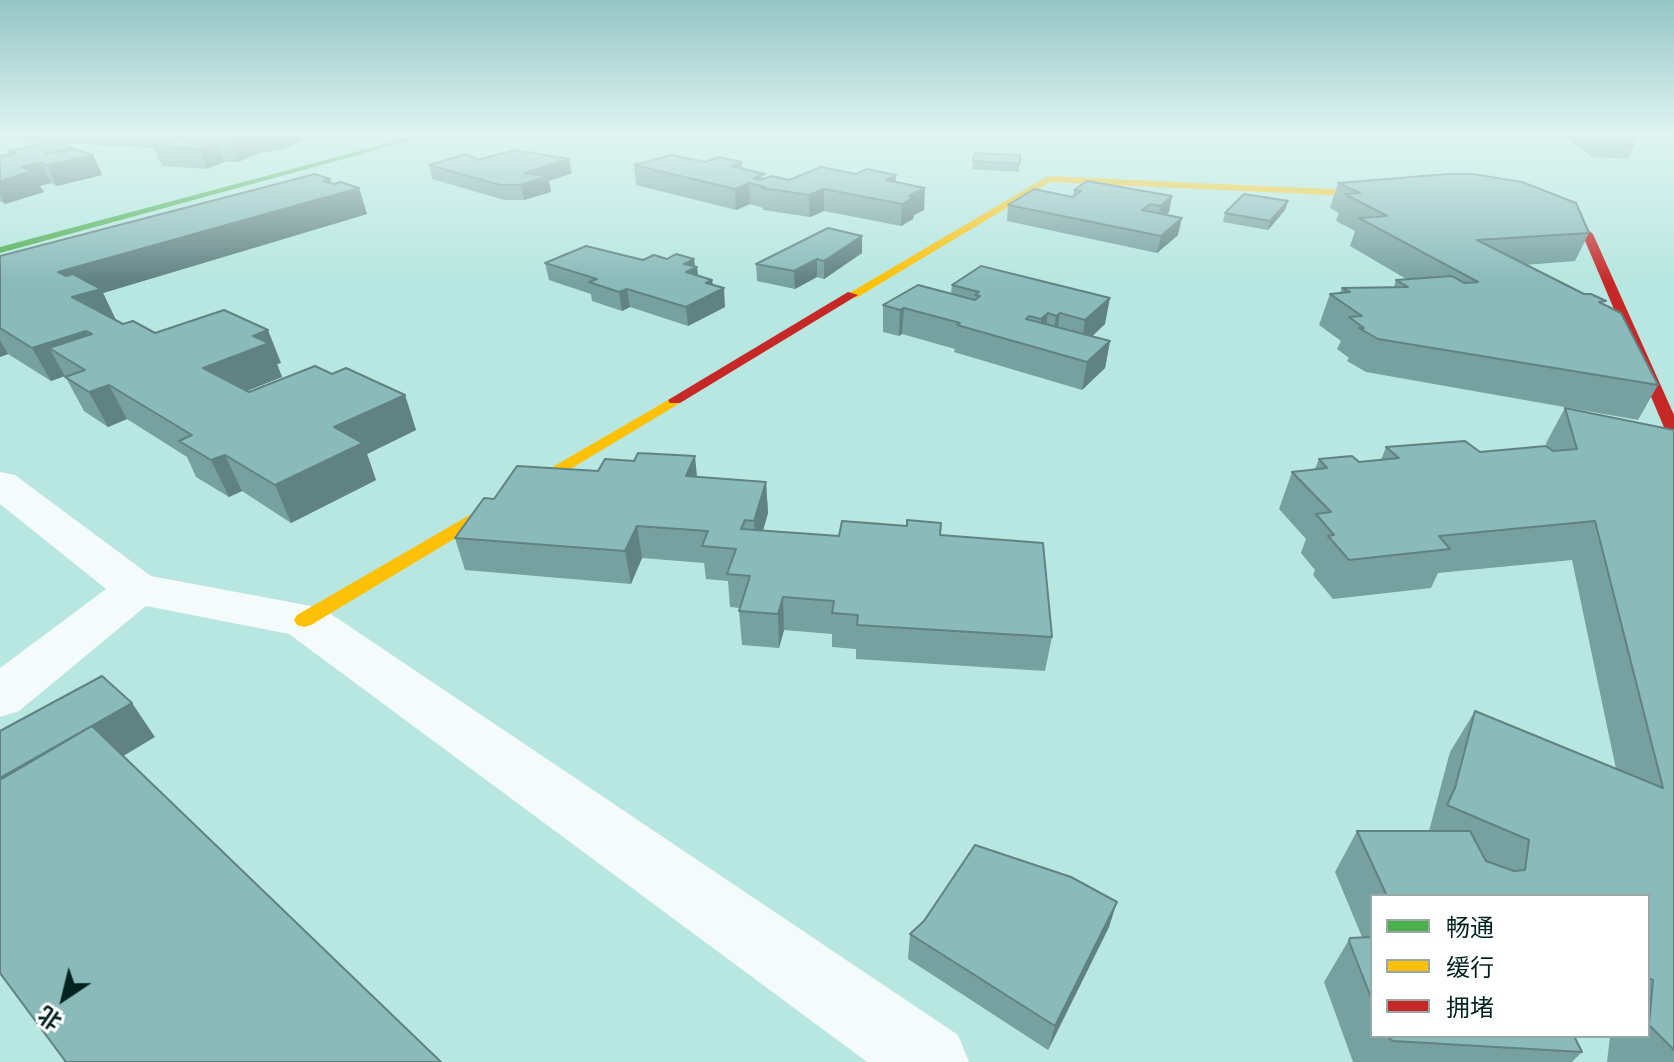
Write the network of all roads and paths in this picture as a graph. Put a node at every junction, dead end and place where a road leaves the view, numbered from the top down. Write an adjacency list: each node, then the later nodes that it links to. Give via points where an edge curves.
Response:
1 (198, 184): 7 (street)
2 (255, 184): 8 (street)
3 (1040, 184): 12 (street)
4 (1145, 184): 5 (street)
5 (1409, 196)
6 (1518, 206): 9 (street, via 1570,220 1588,234)
7 (0, 235)
8 (0, 250)
9 (1674, 432)
10 (0, 484): 11 (street)
11 (137, 589): 12 (street); 13 (street)
12 (304, 620): 14 (street)
13 (0, 697)
14 (931, 1062)

